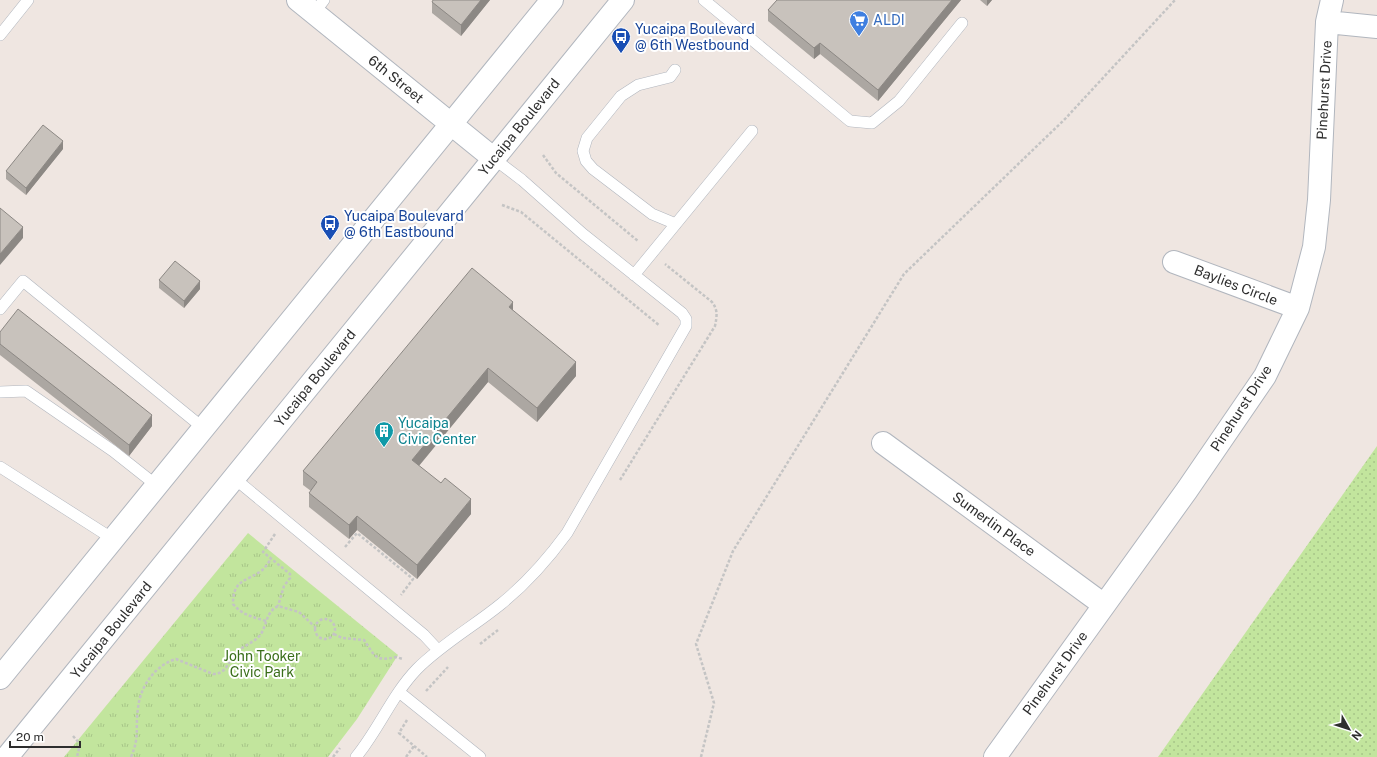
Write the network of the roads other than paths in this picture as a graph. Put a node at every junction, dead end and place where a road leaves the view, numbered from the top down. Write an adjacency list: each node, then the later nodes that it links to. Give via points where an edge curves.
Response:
1 (28, 0): 10 (lane)
2 (552, 0): 12 (main road)
3 (623, 0): 14 (main road, Yucaipa Boulevard)
4 (704, 0): 8 (lane, via 850,121 872,123 899,101)
5 (1332, 0): 7 (main road, Pinehurst Drive)
6 (312, 4): 12 (main road, 6th Street)
7 (1327, 22): 9 (main road); 18 (main road, Pinehurst Drive, via 1319,200 1314,247)
8 (962, 23)
9 (1377, 27)
10 (0, 35)
11 (675, 70): 15 (lane, via 670,78 638,85 621,96 587,138 583,151 586,162 593,169 652,214)
12 (451, 124): 14 (main road, 6th Street); 21 (main road)
13 (752, 131): 15 (lane)
14 (493, 158): 17 (lane); 24 (main road, Yucaipa Boulevard)
15 (676, 224): 17 (lane)
16 (1174, 262): 18 (main road, Baylies Circle)
17 (634, 275): 28 (lane, via 682,313 686,319 686,326 681,336 567,533 550,557 501,604)
18 (1298, 308): 27 (main road, Pinehurst Drive, via 1265,376)
19 (0, 309): 21 (lane, via 23,281)
20 (0, 392): 25 (lane, via 26,391 113,451)
21 (202, 427): 25 (main road)
22 (883, 443): 27 (main road, Sumerlin Place)
23 (0, 467): 26 (lane)
24 (234, 478): 28 (lane, via 424,635); 31 (main road, Yucaipa Boulevard)
25 (156, 485): 26 (main road)
26 (112, 539): 29 (main road)
27 (1104, 605): 34 (main road, Pinehurst Drive)
28 (438, 650): 30 (lane)
29 (0, 678)
30 (399, 692): 32 (lane); 33 (lane)
31 (7, 757)
32 (356, 757)
33 (480, 757)
34 (995, 757)

